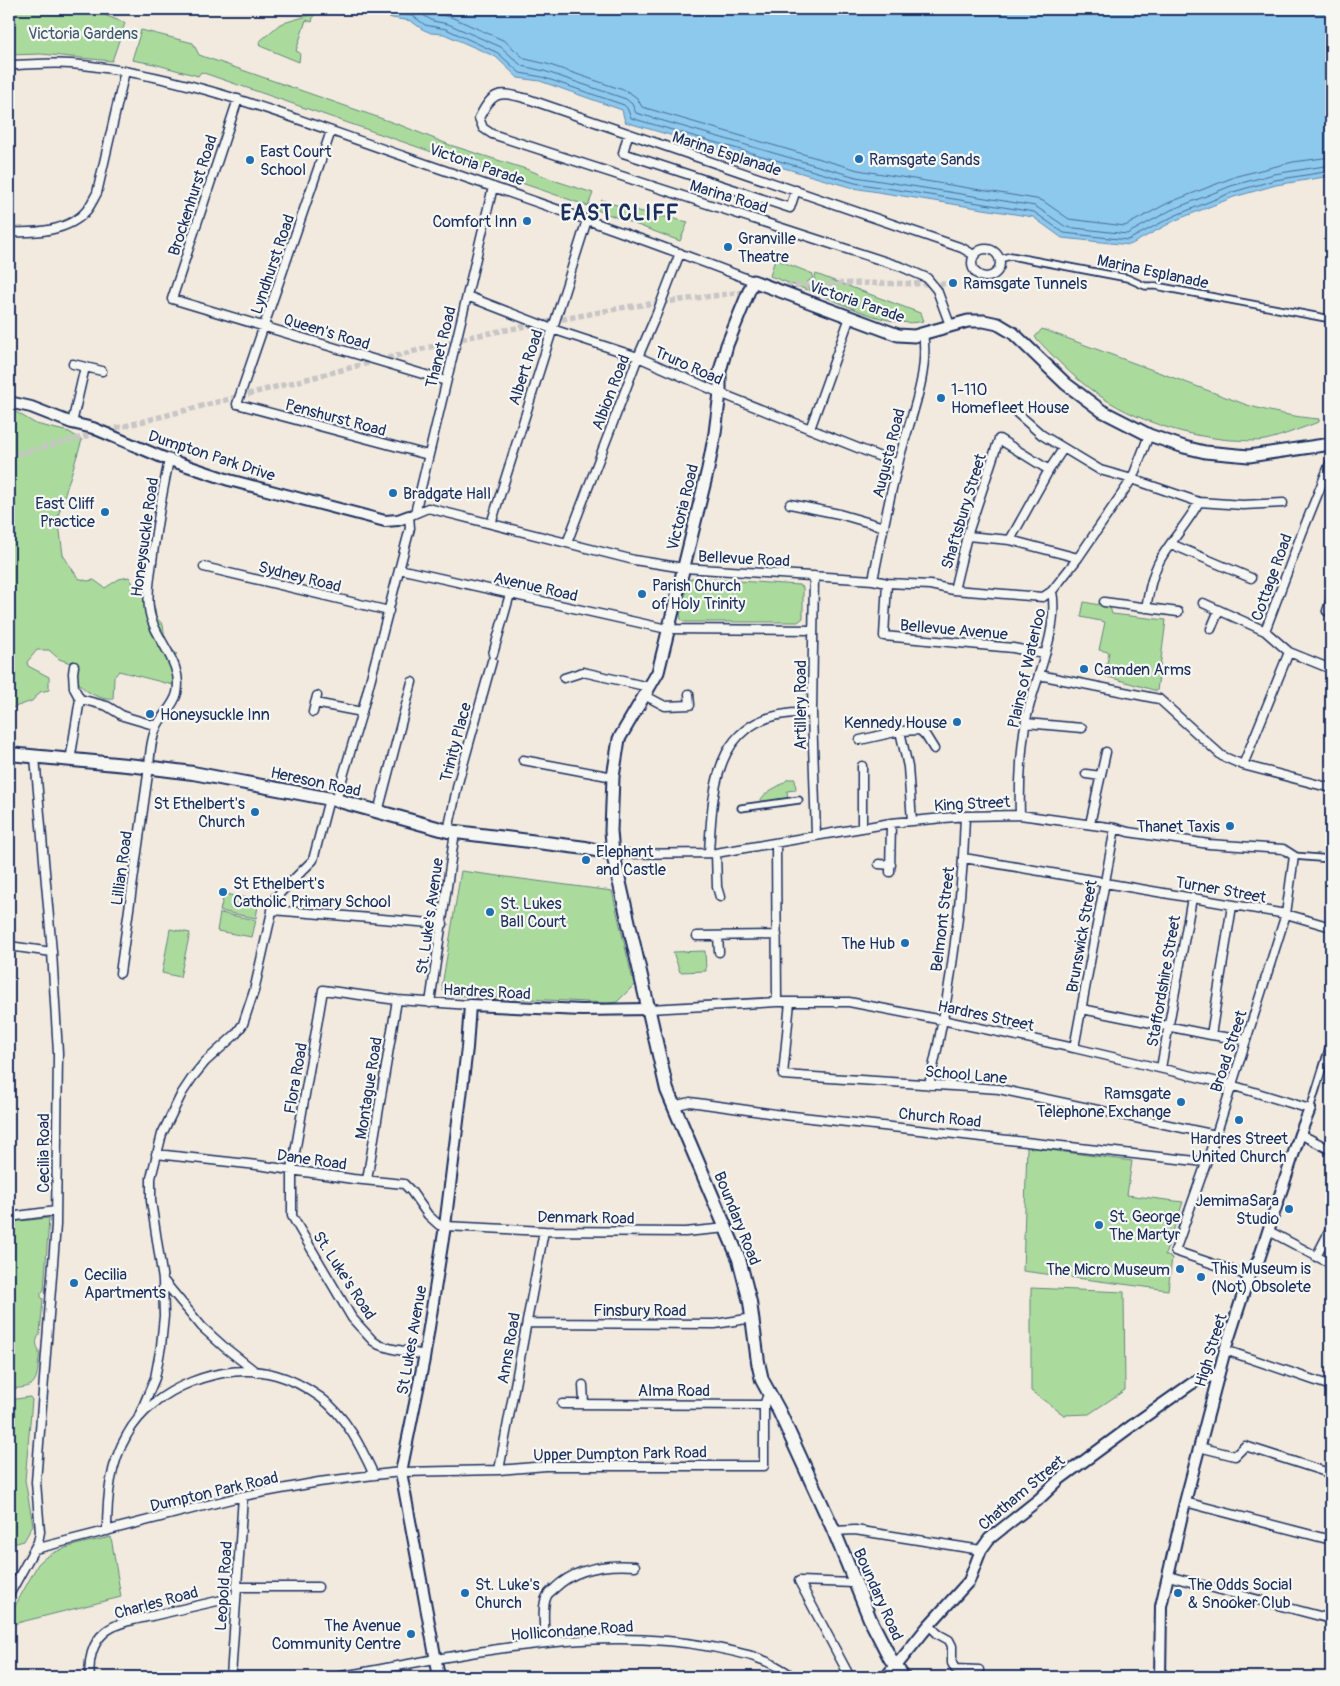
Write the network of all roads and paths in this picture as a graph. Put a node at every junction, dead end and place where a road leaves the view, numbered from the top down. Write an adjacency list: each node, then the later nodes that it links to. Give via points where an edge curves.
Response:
1 (9, 65): 2 (street, Victoria Parade, via 68,64)
2 (125, 71): 3 (street, Victoria Parade); 10 (street, via 97,193 87,210 69,223 55,228 28,233)
3 (238, 99): 5 (street, Victoria Parade); 16 (street, Brockenhurst Road)
4 (479, 118): 6 (street, Marina Esplanade, via 491,98 504,94 528,99); 19 (street, Marina Road, via 483,128 492,134 902,267 926,278 937,290)
5 (331, 131): 7 (street, Victoria Parade); 20 (street, Lyndhurst Road)
6 (628, 135): 8 (street, Marina Esplanade); 8 (street, via 623,153 698,178 790,208)
7 (492, 187): 9 (street, Victoria Parade); 15 (street, Thanet Road)
8 (796, 190): 12 (street, Marina Esplanade)
9 (588, 220): 11 (street, Victoria Parade); 21 (street, Albert Road)
10 (9, 232)
11 (680, 253): 14 (street, Victoria Parade); 23 (street, Albion Road)
12 (974, 255): 13 (street, Marina Esplanade, via 986,249); 13 (street, via 973,268 984,277 996,272)
13 (999, 259): 18 (street, Marina Esplanade, via 1011,256 1127,278 1145,286)
14 (753, 281): 17 (main road, Victoria Parade); 28 (main road, Victoria Road, via 727,345 720,370)
15 (467, 296): 21 (street, Truro Road); 27 (street, Thanet Road)
16 (172, 299): 20 (street, Queen's Road)
17 (850, 317): 22 (main road, Victoria Parade, via 898,335); 33 (street)
18 (1331, 319)
19 (950, 325): 22 (main road, Victoria Parade); 34 (main road, Victoria Parade, via 968,321 998,324 1018,338 1081,397)
20 (265, 327): 27 (street, Queen's Road); 30 (street, Lyndhurst Road)
21 (552, 330): 23 (street, Truro Road); 47 (street, Albert Road)
22 (923, 333): 40 (street, Augusta Road, via 921,379)
23 (638, 357): 28 (street, Truro Road); 51 (street, Albion Road)
24 (73, 364): 25 (street)
25 (85, 367): 26 (street); 32 (street)
26 (102, 371)
27 (446, 381): 37 (street, Thanet Road)
28 (720, 393): 33 (street, Truro Road); 55 (main road, Victoria Road, via 708,469)
29 (9, 402): 32 (street, Dumpton Park Drive)
30 (237, 404): 37 (street, Penshurst Road)
31 (1017, 412): 36 (street)
32 (72, 423): 38 (street, Dumpton Park Drive, via 93,428)
33 (810, 428): 40 (street, Truro Road)
34 (1149, 435): 35 (main road, Victoria Parade, via 1191,449 1228,455 1249,456); 42 (street, Plains of Waterloo)
35 (1331, 444)
36 (1063, 449): 41 (street); 42 (street, via 1100,470)
37 (428, 455): 46 (street, Thanet Road)
38 (169, 460): 46 (street, Dumpton Park Drive, via 229,480 384,521); 90 (street, Honeysuckle Road, via 156,524 148,592 154,628 176,671 176,694)
39 (1331, 460): 75 (street, Cottage Road)
40 (898, 464): 48 (street, Augusta Road)
41 (1049, 470): 49 (street, Shaftsbury Street, via 999,439); 50 (street)
42 (1132, 480): 43 (street); 53 (street, Plains of Waterloo)
43 (1199, 502): 44 (street, via 1235,505); 52 (street)
44 (1283, 503)
45 (790, 504): 48 (street)
46 (412, 515): 47 (street, Bellevue Road, via 428,508); 56 (street, Thanet Road)
47 (491, 524): 51 (street, Bellevue Road)
48 (884, 527): 59 (street, Augusta Road)
49 (967, 536): 50 (street); 61 (street, Shaftsbury Street)
50 (1010, 540): 53 (street)
51 (567, 542): 55 (street, Bellevue Road, via 634,560)
52 (1170, 544): 58 (street); 67 (street, via 1154,573)
53 (1078, 558): 62 (street, Plains of Waterloo)
54 (204, 566): 69 (street, Sydney Road)
55 (684, 568): 57 (street, Bellevue Road); 72 (main road, Victoria Road)
56 (399, 569): 63 (street, Avenue Road); 69 (street, Thanet Road)
57 (814, 576): 59 (street, Bellevue Road); 73 (street, Artillery Road)
58 (1251, 578)
59 (873, 580): 60 (street, Bellevue Road)
60 (886, 583): 61 (street, Bellevue Road, via 930,585); 77 (street, Bellevue Avenue, via 884,636)
61 (954, 590): 62 (street, Bellevue Road, via 1043,597)
62 (1052, 591): 77 (street, Plains of Waterloo, via 1055,604)
63 (510, 594): 72 (street, Avenue Road); 118 (street, Trinity Place, via 458,783)
64 (1331, 599): 71 (street, via 1327,611)
65 (1104, 602): 67 (street)
66 (1202, 603): 68 (street)
67 (1146, 608): 70 (street)
68 (1219, 610): 74 (street); 75 (street)
69 (389, 612): 87 (street, Thanet Road)
70 (1178, 612)
71 (1331, 613)
72 (667, 629): 73 (street, Avenue Road); 83 (main road, Victoria Road, via 658,672)
73 (813, 630): 88 (street, Artillery Road)
74 (1211, 630)
75 (1265, 631): 76 (street, Cottage Road)
76 (1289, 652): 79 (street, Cottage Road); 100 (street)
77 (1044, 654): 80 (street, Plains of Waterloo)
78 (74, 666): 85 (street, via 74,688)
79 (1331, 669)
80 (1040, 675): 89 (street, Plains of Waterloo); 100 (street, via 1159,699 1222,756)
81 (564, 678): 83 (street, via 583,672)
82 (412, 682): 110 (street)
83 (647, 691): 84 (street, via 665,706 690,705); 105 (main road, Victoria Road, via 619,738)
84 (689, 694)
85 (80, 698): 90 (street); 99 (street)
86 (312, 712): 87 (street, via 316,699)
87 (362, 712): 107 (street, Thanet Road)
88 (812, 713): 119 (street, Artillery Road); 121 (street, via 765,718 750,725 727,750 714,791)
89 (1026, 723): 91 (street); 111 (street, Plains of Waterloo)
90 (157, 726): 102 (street, Honeysuckle Road)
91 (1082, 728)
92 (900, 731): 93 (street); 94 (street, via 920,730); 113 (street, via 908,767)
93 (860, 740)
94 (934, 749)
95 (1106, 752): 104 (street)
96 (9, 754): 97 (main road, Hereson Road)
97 (35, 756): 99 (main road, Hereson Road); 139 (street, Cecilia Road)
98 (523, 760): 105 (street)
99 (70, 761): 102 (main road, Hereson Road)
100 (1243, 765): 106 (street)
101 (862, 766): 116 (street)
102 (149, 767): 107 (main road, Hereson Road); 141 (street, Lillian Road)
103 (1086, 774): 104 (street)
104 (1101, 776): 115 (street)
105 (613, 777): 122 (main road, Victoria Road)
106 (1331, 788)
107 (332, 799): 110 (main road, Hereson Road); 131 (street, Thanet Road, via 313,860 280,891)
108 (800, 800): 109 (street)
109 (741, 808)
110 (378, 812): 118 (main road, Hereson Road)
111 (1020, 815): 112 (street, King Street); 115 (street, King Street)
112 (965, 816): 113 (street, King Street); 124 (street, Belmont Street)
113 (912, 821): 114 (street, King Street)
114 (891, 823): 116 (street, King Street); 126 (street, via 890,868)
115 (1090, 824): 117 (street, King Street)
116 (862, 828): 119 (street, King Street)
117 (1115, 828): 123 (street, King Street, via 1209,844 1283,849); 127 (street, Brunswick Street)
118 (452, 831): 122 (main road, Hereson Road); 133 (street, St. Luke's Avenue)
119 (816, 835): 120 (street, King Street)
120 (776, 844): 121 (street, King Street); 135 (street)
121 (712, 853): 122 (street, King Street); 128 (street)
122 (613, 854): 148 (main road, Boundary Road)
123 (1294, 856): 125 (street, King Street); 132 (street, Broad Street)
124 (964, 858): 127 (street, Turner Street); 150 (street, Belmont Street)
125 (1331, 859)
126 (879, 864)
127 (1101, 882): 129 (street, Turner Street); 149 (street, Brunswick Street)
128 (720, 897)
129 (1192, 898): 130 (street, Turner Street); 151 (street, Staffordshire Street)
130 (1232, 906): 132 (street, Turner Street); 152 (street)
131 (272, 910): 133 (street); 164 (street, Thanet Road, via 254,991 243,1024 205,1062 182,1093)
132 (1286, 914): 134 (street, Turner Street); 153 (street, Broad Street)
133 (443, 924): 146 (street, St. Luke's Avenue)
134 (1331, 926)
135 (777, 935): 137 (street); 144 (street)
136 (697, 936): 137 (street)
137 (718, 936): 140 (street)
138 (9, 946): 139 (street)
139 (52, 952): 168 (street, Cecilia Road, via 58,1053)
140 (719, 952)
141 (120, 973)
142 (323, 990): 143 (street, Hardres Road); 166 (street, Flora Road)
143 (396, 1000): 146 (street, Hardres Road); 167 (street, Montague Road)
144 (777, 1002): 145 (street, Hardres Street); 148 (street, Hardres Street)
145 (790, 1002): 150 (street, Hardres Street, via 849,1002); 157 (street, School Lane, via 782,1075)
146 (430, 1003): 147 (street, Hardres Road)
147 (470, 1005): 148 (street, Hardres Road); 170 (street, St Lukes Avenue)
148 (649, 1009): 159 (main road, Boundary Road)
149 (1082, 1009): 151 (street); 155 (street, Brunswick Street)
150 (942, 1020): 155 (street, Hardres Street); 157 (street, Belmont Street)
151 (1168, 1027): 152 (street); 156 (street, Staffordshire Street)
152 (1212, 1035): 153 (street)
153 (1245, 1040): 158 (street, Broad Street)
154 (1331, 1042): 160 (street, High Street)
155 (1074, 1048): 156 (street, Hardres Street)
156 (1160, 1068): 158 (street, Hardres Street)
157 (929, 1085): 162 (street, School Lane, via 999,1089)
158 (1231, 1085): 160 (street, Hardres Street); 162 (street, Broad Street)
159 (672, 1106): 165 (street, Church Road, via 690,1102); 171 (main road, Boundary Road)
160 (1310, 1108): 161 (street, High Street)
161 (1300, 1134): 163 (street); 174 (street, High Street)
162 (1216, 1135): 165 (street, Broad Street)
163 (1331, 1150)
164 (156, 1154): 166 (street, Dane Road); 178 (street, Thanet Road, via 151,1201)
165 (1205, 1162): 177 (street, Broad Street, via 1175,1251)
166 (292, 1170): 167 (street, Dane Road); 182 (street, St. Luke's Road, via 292,1216 352,1318 379,1345)
167 (367, 1180): 170 (street, Dane Road, via 404,1184 428,1215)
168 (56, 1211): 169 (street); 202 (street, Cecilia Road, via 36,1482 40,1532)
169 (9, 1217)
170 (445, 1226): 173 (street, Denmark Road); 182 (street, St Lukes Avenue)
171 (727, 1228): 173 (street, Denmark Road, via 689,1232); 179 (main road, Boundary Road, via 739,1259)
172 (1331, 1228): 175 (street)
173 (544, 1231): 180 (street, Anns Road)
174 (1269, 1231): 175 (street); 177 (street, High Street)
175 (1316, 1257): 176 (street)
176 (1331, 1264)
177 (1249, 1276): 181 (street, High Street)
178 (163, 1280): 183 (street, via 202,1327); 191 (street, Thanet Road, via 161,1346 155,1378)
179 (753, 1318): 180 (street, Finsbury Road, via 715,1324); 187 (main road, Boundary Road, via 760,1373)
180 (526, 1324): 193 (street, Anns Road)
181 (1225, 1350): 184 (street, High Street); 186 (street)
182 (425, 1355): 194 (street, St Lukes Avenue)
183 (256, 1372): 191 (street, via 206,1376 158,1399); 196 (street, via 276,1374 320,1398 347,1424)
184 (1217, 1376): 192 (street, High Street); 203 (street, Chatham Street, via 1205,1377 1191,1384 1068,1472 996,1532)
185 (583, 1385): 189 (street)
186 (1331, 1386)
187 (768, 1392): 190 (street, Upper Dumpton Park Road); 200 (main road, Boundary Road)
188 (562, 1404): 189 (street, Alma Road)
189 (584, 1404): 190 (street, Alma Road)
190 (764, 1405): 193 (street, Upper Dumpton Park Road, via 764,1466 546,1466)
191 (139, 1416): 199 (street, via 127,1433 112,1472)
192 (1199, 1447): 195 (street, via 1235,1456 1245,1446); 198 (street, High Street)
193 (499, 1470): 194 (street, Upper Dumpton Park Road)
194 (402, 1472): 196 (street, Dumpton Park Road); 214 (street, St Lukes Avenue)
195 (1326, 1472)
196 (374, 1475): 197 (street, Dumpton Park Road)
197 (243, 1496): 199 (street, Dumpton Park Road); 207 (street, Leopold Road)
198 (1185, 1502): 201 (street); 205 (street, High Street)
199 (107, 1531): 202 (street, Dumpton Park Road)
200 (834, 1531): 203 (street, via 855,1530); 206 (main road, Boundary Road)
201 (1331, 1540)
202 (35, 1549): 209 (street, Cecilia Road)
203 (981, 1550): 212 (street, Chatham Street, via 969,1581)
204 (635, 1566): 213 (street, via 590,1569 560,1584 546,1596)
205 (1168, 1576): 211 (street); 224 (street, High Street, via 1161,1606)
206 (854, 1583): 215 (main road, Boundary Road); 221 (street, via 799,1581)
207 (236, 1587): 208 (street); 210 (street, Leopold Road)
208 (318, 1587)
209 (9, 1595)
210 (235, 1597): 216 (street, Charles Road, via 113,1627 105,1632 92,1652 88,1664); 217 (street, Leopold Road)
211 (1331, 1619)
212 (929, 1625): 215 (street, Chatham Street); 223 (street, via 949,1640 955,1668 979,1670)
213 (545, 1642): 214 (street, Hollicondane Road); 220 (street, Hollicondane Road, via 616,1638 683,1642 760,1658)
214 (437, 1660): 218 (street, Hollicondane Road); 219 (street, St Lukes Avenue)
215 (899, 1672): 222 (main road, Chatham Street)
216 (90, 1677)
217 (231, 1677)
218 (336, 1677)
219 (439, 1677)
220 (793, 1677)
221 (850, 1677)
222 (887, 1677)
223 (979, 1677)
224 (1160, 1677)

